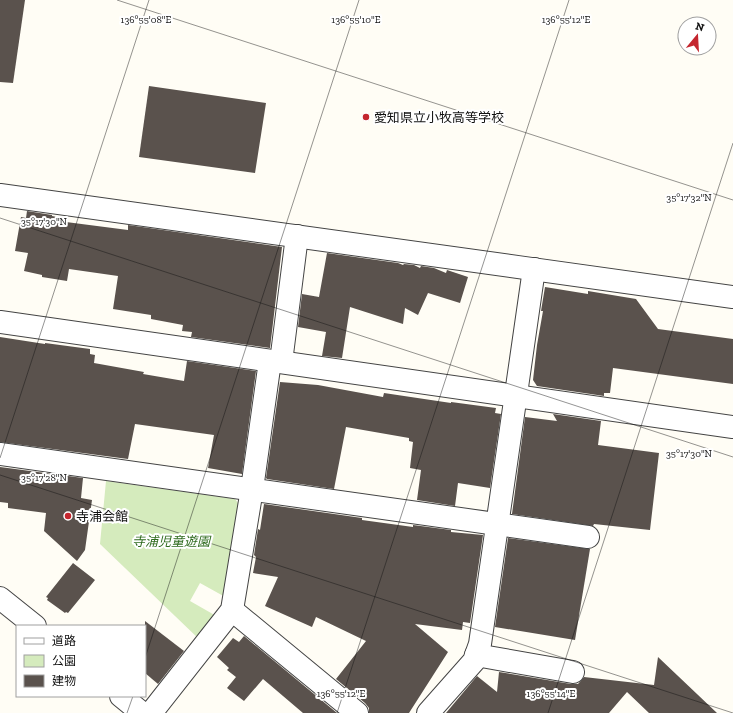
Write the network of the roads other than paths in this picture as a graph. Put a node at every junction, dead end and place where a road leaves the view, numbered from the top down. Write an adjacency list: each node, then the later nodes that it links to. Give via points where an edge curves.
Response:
1 (0, 195): 2 (street)
2 (296, 236): 3 (street); 6 (street)
3 (534, 269): 4 (street); 7 (street)
4 (733, 297)
5 (0, 322): 6 (street)
6 (276, 361): 7 (street); 10 (street)
7 (516, 395): 8 (street); 11 (street)
8 (733, 427)
9 (0, 454): 10 (street)
10 (252, 489): 11 (street); 14 (street)
11 (498, 525): 12 (street); 16 (street, via 480,644)
12 (588, 537)
13 (0, 598): 15 (street)
14 (232, 610): 20 (street); 21 (street)
15 (34, 625)
16 (476, 655): 17 (street); 22 (street, via 474,661)
17 (573, 672)
18 (122, 697): 19 (street)
19 (142, 713)
20 (151, 713)
21 (356, 713)
22 (428, 713)

